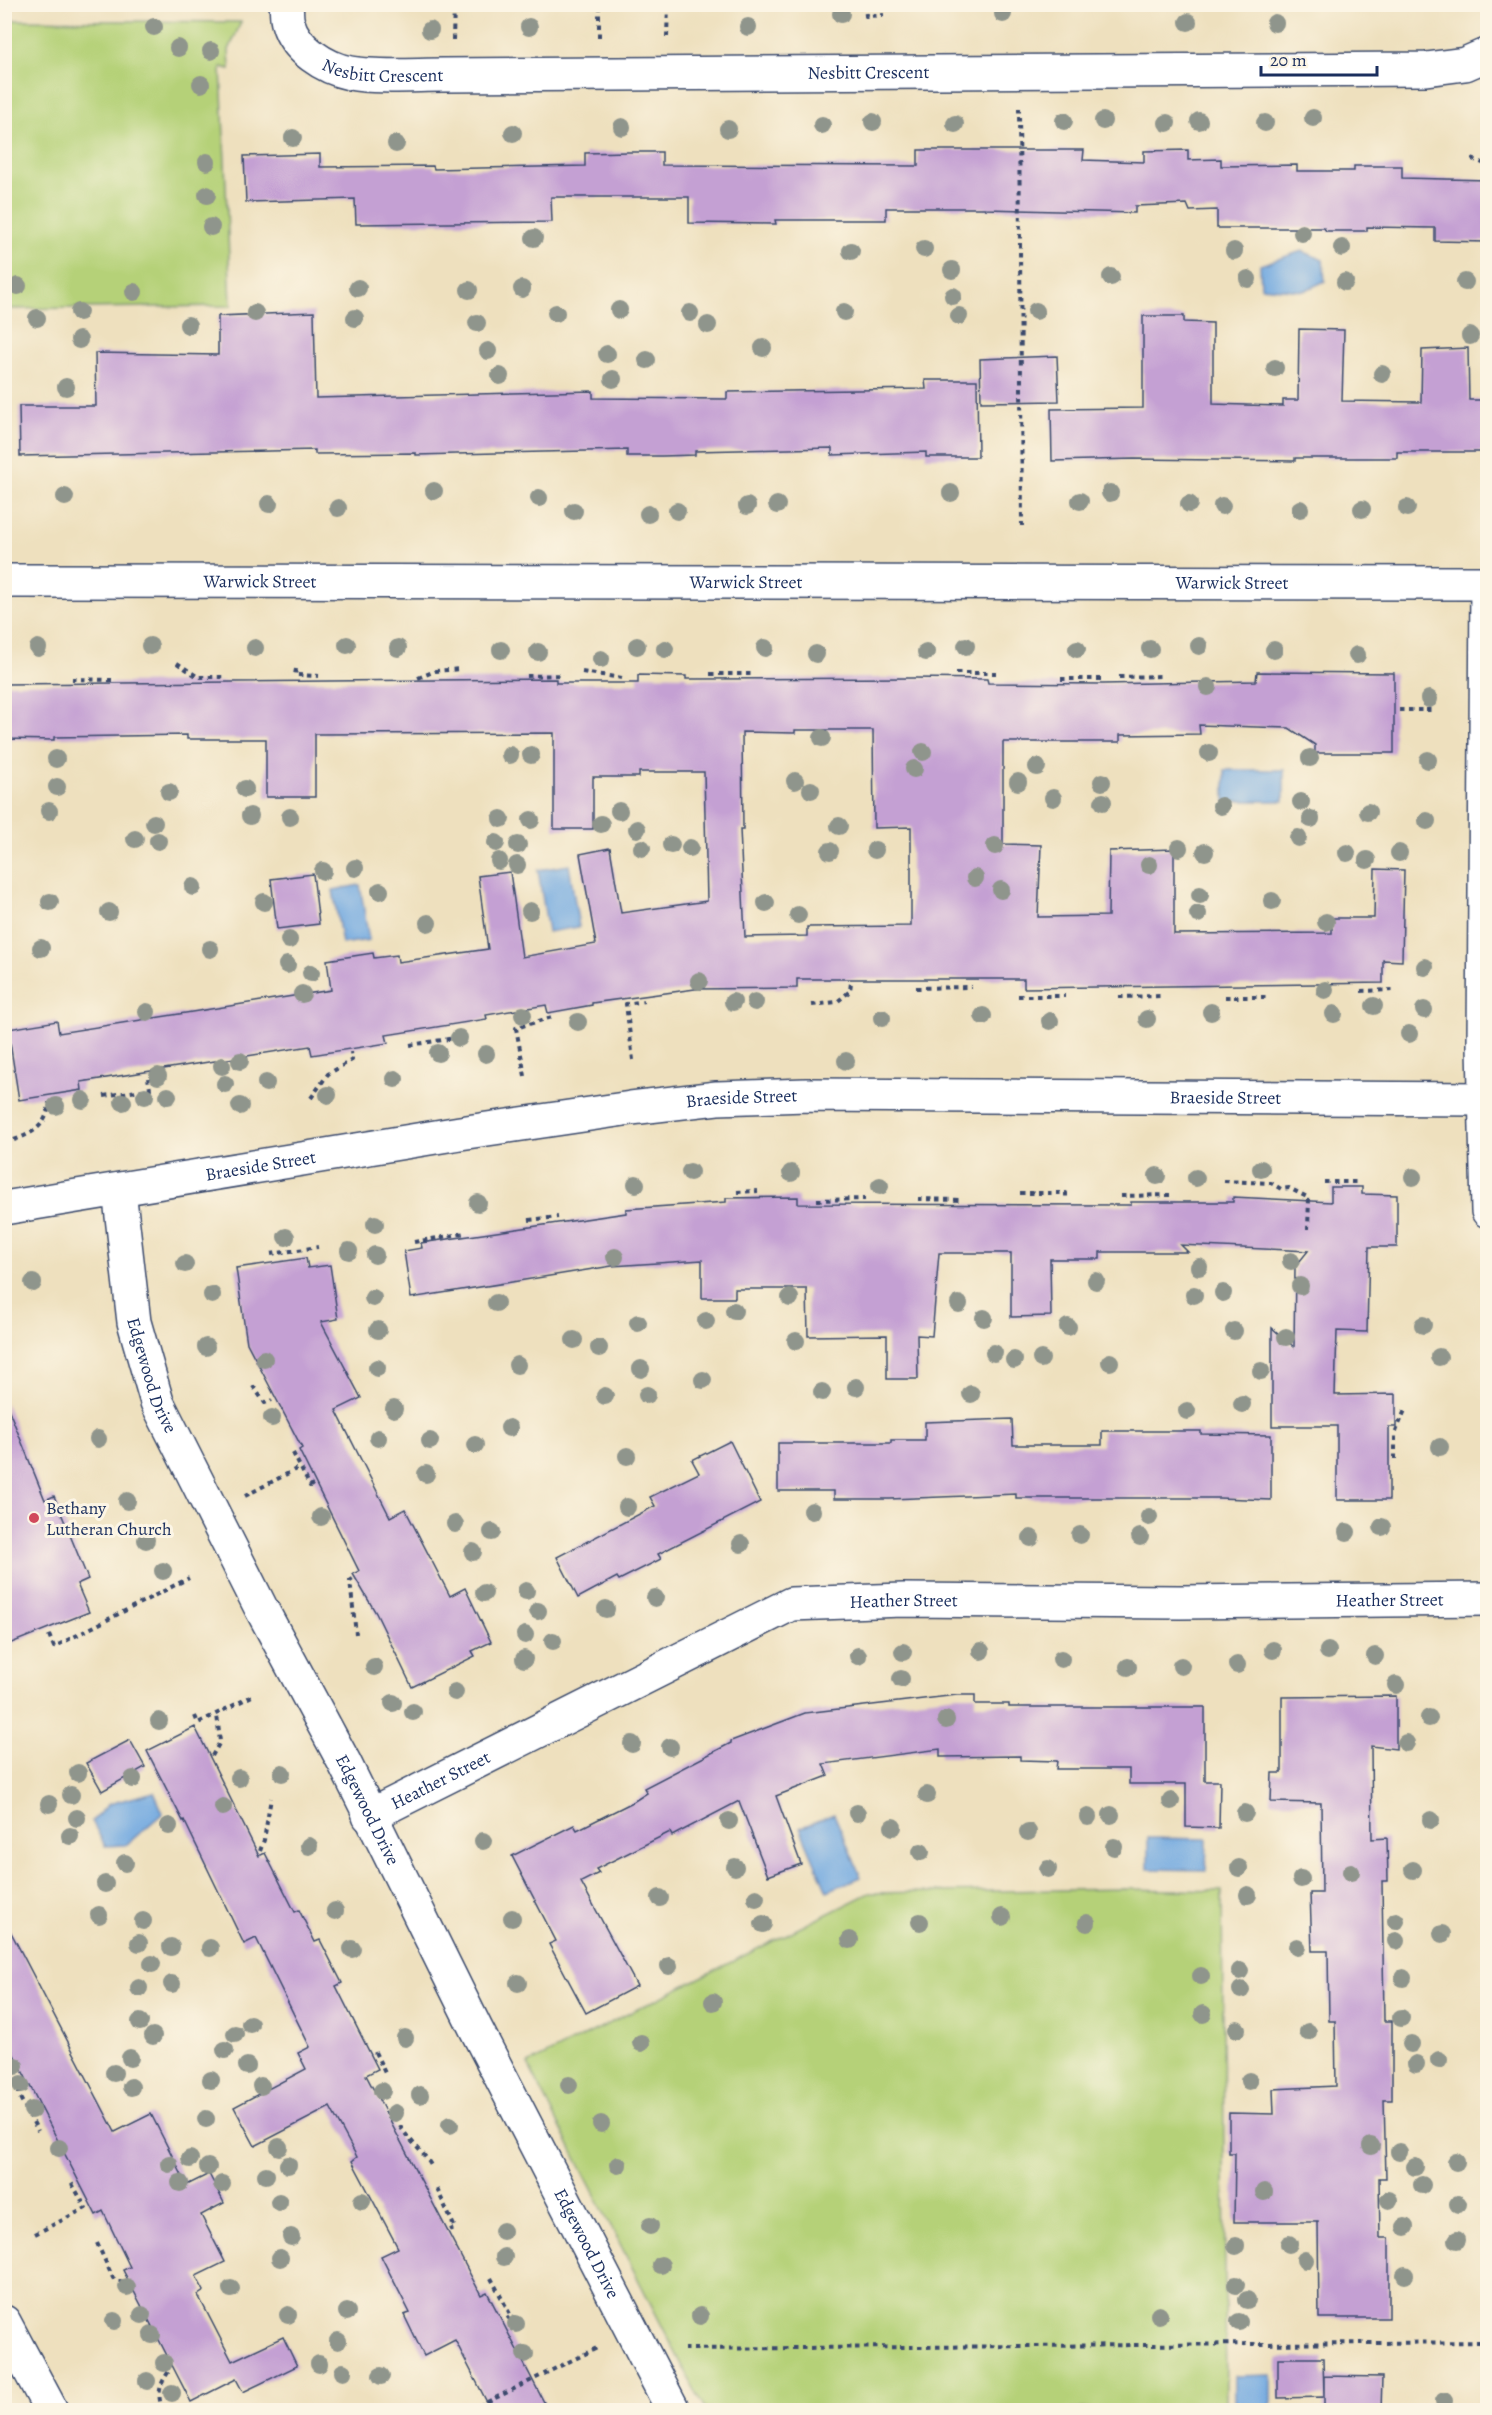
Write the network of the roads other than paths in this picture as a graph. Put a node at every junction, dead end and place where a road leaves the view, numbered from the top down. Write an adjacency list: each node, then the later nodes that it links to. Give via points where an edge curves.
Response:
1 (286, 4): 2 (street, Nesbitt Crescent, via 295,39 311,55 352,74 1425,69 1466,64)
2 (1488, 54)
3 (4, 581): 4 (street, Warwick Street)
4 (1487, 583): 5 (street)
5 (1484, 1099): 6 (street, Braeside Street, via 806,1095 717,1098 460,1133); 8 (street)
6 (118, 1190): 7 (street, Braeside Street); 10 (street, Edgewood Drive, via 134,1322 157,1402)
7 (4, 1208)
8 (1488, 1211)
9 (1488, 1599): 10 (street, Heather Street, via 903,1600 791,1604)
10 (369, 1816): 13 (street, Edgewood Drive)
11 (4, 2322): 12 (street)
12 (51, 2410)
13 (673, 2410)

